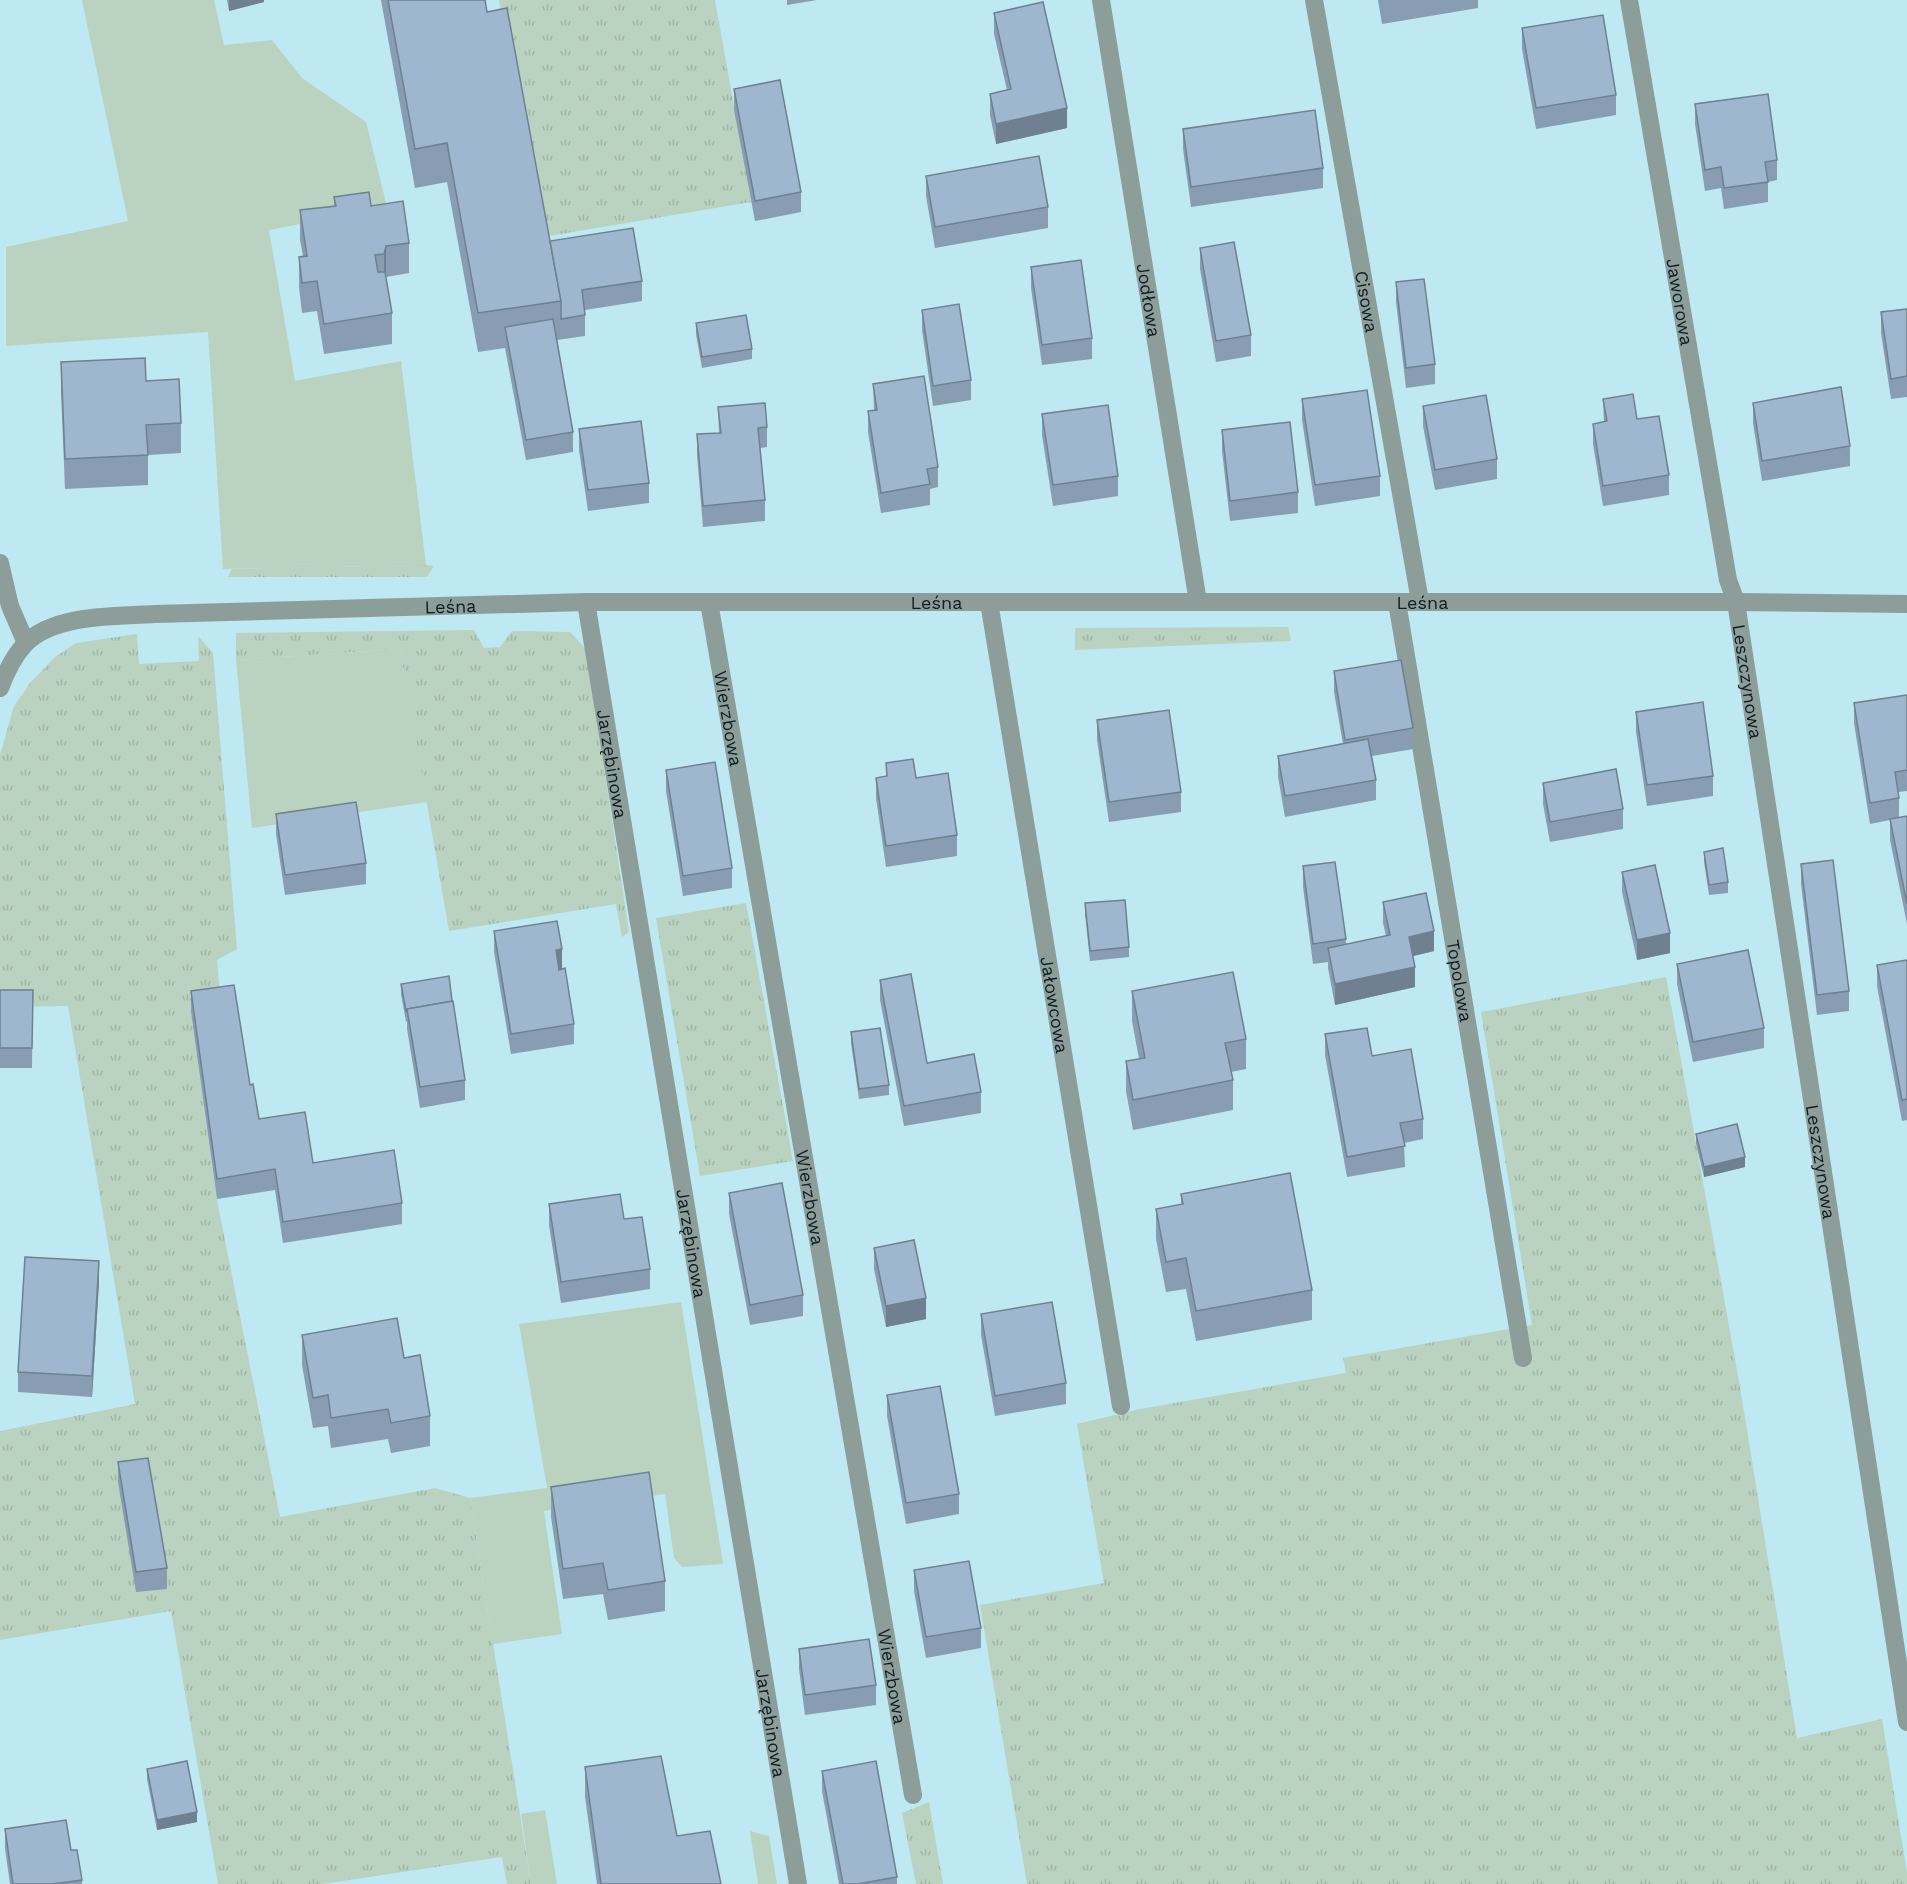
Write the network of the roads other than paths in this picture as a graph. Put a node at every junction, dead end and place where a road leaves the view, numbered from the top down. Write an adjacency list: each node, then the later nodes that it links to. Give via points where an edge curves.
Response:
1 (1101, 0): 8 (street, Jodłowa)
2 (1314, 0): 10 (street, Cisowa)
3 (1629, 0): 11 (street, Jaworowa, via 1728,580)
4 (0, 563): 13 (street, via 10,606)
5 (586, 602): 6 (street, Leśna); 13 (street, Leśna, via 102,617 63,624); 19 (street, Jarzębinowa)
6 (709, 602): 7 (street, Leśna); 18 (street, Wierzbowa)
7 (989, 602): 8 (street, Leśna); 16 (street, Jałowcowa)
8 (1198, 602): 9 (street, Leśna)
9 (1397, 602): 10 (street, Leśna); 15 (street, Topolowa)
10 (1420, 602): 11 (street, Leśna)
11 (1736, 602): 12 (street, Leśna); 17 (street, Leszczynowa)
12 (1907, 603)
13 (26, 643): 14 (street, Leśna, via 9,664)
14 (0, 688)
15 (1524, 1358)
16 (1121, 1406)
17 (1907, 1722)
18 (913, 1795)
19 (798, 1884)

